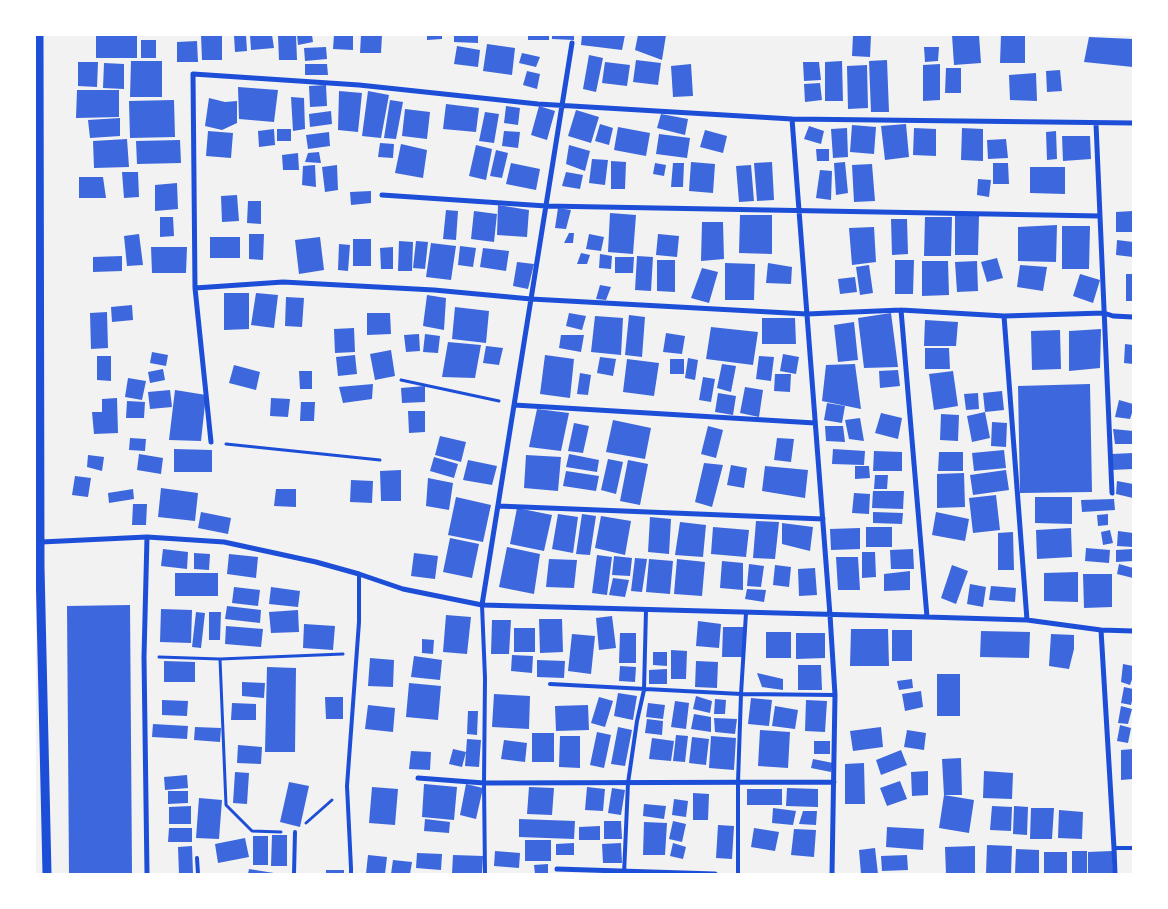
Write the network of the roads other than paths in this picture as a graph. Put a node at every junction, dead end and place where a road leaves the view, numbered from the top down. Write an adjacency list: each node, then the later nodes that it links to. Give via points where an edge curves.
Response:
1 (39, 35): 25 (street)
2 (572, 43): 3 (street)
3 (563, 105): 4 (street); 8 (street); 11 (street, via 359,85 193,74)
4 (792, 119): 6 (street); 9 (street)
5 (1133, 123): 6 (street)
6 (1096, 124): 10 (street)
7 (382, 195): 8 (street)
8 (546, 206): 9 (street); 12 (street)
9 (799, 210): 10 (street); 15 (street)
10 (1100, 216): 14 (street)
11 (195, 288): 12 (street, via 283,282); 20 (street)
12 (531, 299): 15 (street); 18 (street)
13 (901, 310): 15 (street); 16 (street); 31 (street)
14 (1104, 313): 16 (street); 17 (street); 21 (street)
15 (807, 314): 19 (street)
16 (1004, 316): 32 (street)
17 (1133, 317)
18 (514, 404): 19 (street); 22 (street)
19 (815, 423): 23 (street)
20 (211, 442)
21 (1112, 493)
22 (498, 506): 23 (street); 27 (street)
23 (823, 519): 30 (street)
24 (147, 537): 25 (street); 26 (street, via 224,542); 51 (street, via 144,657)
25 (41, 542): 50 (street)
26 (359, 574): 27 (street, via 404,589); 54 (lane, via 359,622 347,786)
27 (482, 605): 28 (street); 42 (lane)
28 (646, 610): 29 (street); 36 (lane)
29 (746, 613): 30 (street); 37 (lane)
30 (830, 615): 31 (street); 38 (street)
31 (927, 617): 32 (street)
32 (1027, 620): 33 (street)
33 (1101, 630): 34 (street); 45 (street)
34 (1133, 631)
35 (550, 684): 36 (lane)
36 (644, 690): 37 (lane); 43 (lane)
37 (741, 694): 38 (lane); 40 (lane)
38 (835, 695): 41 (street)
39 (418, 778): 42 (street)
40 (738, 782): 41 (street); 43 (street); 57 (lane)
41 (834, 782): 58 (street)
42 (484, 783): 43 (street); 55 (lane)
43 (628, 783): 49 (lane)
44 (295, 832): 53 (lane)
45 (1114, 848): 46 (lane); 59 (street)
46 (1133, 848)
47 (196, 858): 52 (lane)
48 (556, 869): 49 (street)
49 (624, 873): 56 (street)
50 (47, 874)
51 (147, 874)
52 (198, 874)
53 (294, 874)
54 (351, 874)
55 (485, 874)
56 (716, 874)
57 (738, 874)
58 (832, 874)
59 (1115, 874)

